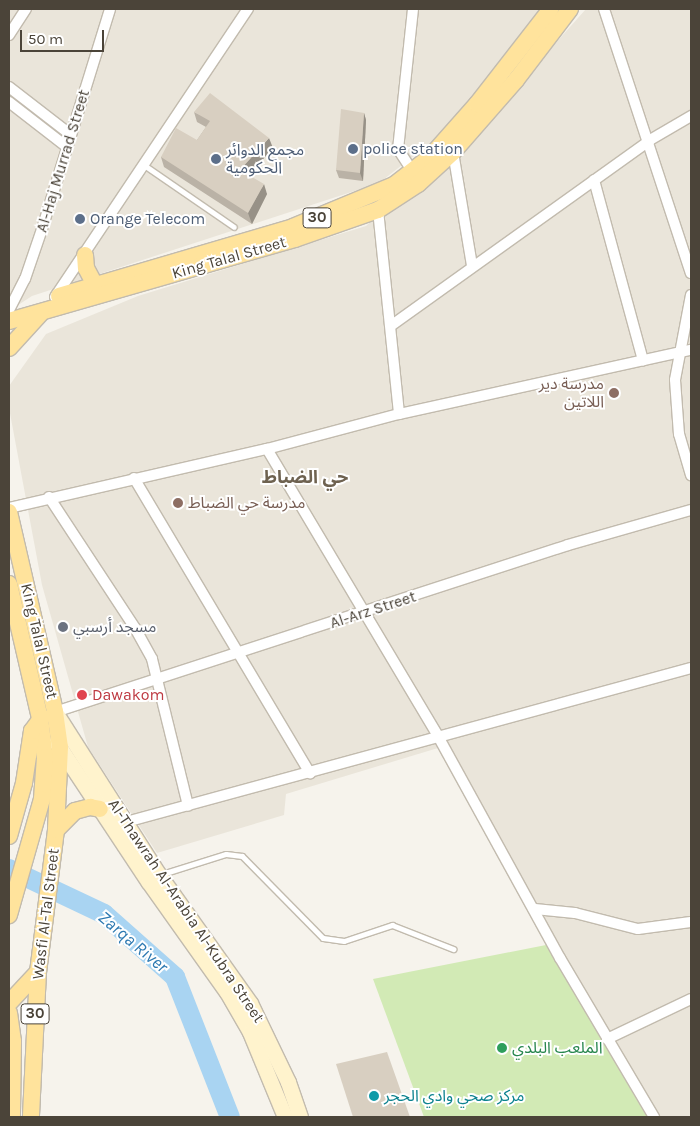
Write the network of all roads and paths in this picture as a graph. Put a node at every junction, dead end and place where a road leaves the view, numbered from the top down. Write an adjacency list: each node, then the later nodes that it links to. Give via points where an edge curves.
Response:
1 (26, 9): 8 (street)
2 (110, 9): 12 (street, Al-Haj Murrad Street)
3 (248, 9): 16 (street)
4 (413, 9): 17 (street, via 398,149)
5 (551, 9): 17 (main road, King Talal Street / 30, via 476,104)
6 (570, 9): 15 (main road, King Talal Street / 30, via 516,80)
7 (604, 9): 13 (street)
8 (9, 36)
9 (9, 88): 12 (street)
10 (9, 102): 14 (street)
11 (691, 116): 13 (street)
12 (71, 135): 14 (street, Al-Haj Murrad Street)
13 (650, 140): 18 (street); 23 (street, via 679,244)
14 (67, 148): 27 (street, Al-Haj Murrad Street, via 42,230)
15 (453, 152): 19 (main road, King Talal Street / 30, via 418,184); 22 (street)
16 (143, 164): 20 (lane); 21 (street)
17 (413, 172): 24 (main road, King Talal Street / 30, via 374,195 293,227)
18 (594, 180): 22 (street); 34 (street)
19 (378, 210): 28 (main road, King Talal Street / 30, via 295,239); 30 (street)
20 (234, 227)
21 (85, 255): 24 (main road, via 86,268); 26 (street)
22 (472, 266): 30 (street)
23 (691, 273)
24 (95, 285): 26 (main road, King Talal Street / 30)
25 (691, 295): 33 (street)
26 (54, 298): 27 (main road, King Talal Street / 30); 28 (main road)
27 (9, 310)
28 (40, 314): 29 (main road, King Talal Street / 30); 31 (main road)
29 (9, 321)
30 (392, 324): 35 (street)
31 (9, 348)
32 (691, 350): 33 (street)
33 (679, 355): 34 (street); 37 (street, via 676,404 679,434)
34 (643, 360): 35 (street)
35 (399, 414): 36 (street)
36 (267, 449): 38 (street); 44 (street)
37 (691, 476)
38 (134, 478): 39 (street); 45 (street)
39 (49, 497): 40 (street); 47 (street, via 135,628)
40 (9, 508)
41 (691, 510): 44 (street, Al-Arz Street, via 568,545)
42 (9, 512): 48 (main road, King Talal Street / 30)
43 (9, 584): 49 (main road, King Talal Street)
44 (364, 612): 45 (street, Al-Arz Street); 50 (street)
45 (238, 654): 47 (street, Al-Arz Street); 52 (street)
46 (691, 668): 50 (street)
47 (158, 679): 48 (street, Al-Arz Street); 53 (street)
48 (55, 712): 49 (main road); 51 (main road, Wasfi Al-Tal Street / 30); 55 (main road, Al-Thawrah Al-Arabia Al-Kubra Street)
49 (40, 718): 51 (main road, Al-Thawrah Al-Arabia Al-Kubra Street); 57 (main road, via 32,731 24,783); 60 (main road, Wasfi Al-Tal Street, via 44,784)
50 (439, 738): 52 (street); 59 (street)
51 (60, 747): 54 (main road, Al-Thawrah Al-Arabia Al-Kubra Street); 56 (main road, Wasfi Al-Tal Street / 30)
52 (310, 773): 53 (street)
53 (188, 806): 55 (street)
54 (100, 809): 56 (main road, via 90,807 75,811); 71 (main road, Al-Thawrah Al-Arabia Al-Kubra Street, via 238,1009 269,1073)
55 (126, 822): 58 (main road, Al-Thawrah Al-Arabia Al-Kubra Street)
56 (56, 830): 63 (main road, Wasfi Al-Tal Street / 30)
57 (9, 836)
58 (159, 875): 62 (lane, via 226,854 242,856 323,938 344,941 392,925); 72 (main road, Al-Thawrah Al-Arabia Al-Kubra Street, via 250,1003 281,1066)
59 (535, 909): 61 (street, via 575,913 638,930); 66 (street)
60 (9, 915)
61 (691, 922)
62 (453, 949)
63 (38, 972): 65 (main road); 67 (main road, Wasfi Al-Tal Street / 30)
64 (691, 999): 66 (street)
65 (9, 1012): 67 (main road); 68 (main road, 30)
66 (608, 1039): 73 (street)
67 (34, 1044): 70 (main road, Wasfi Al-Tal Street / 30)
68 (11, 1076): 69 (main road, 30)
69 (12, 1117)
70 (31, 1117)
71 (285, 1117)
72 (300, 1117)
73 (654, 1117)

